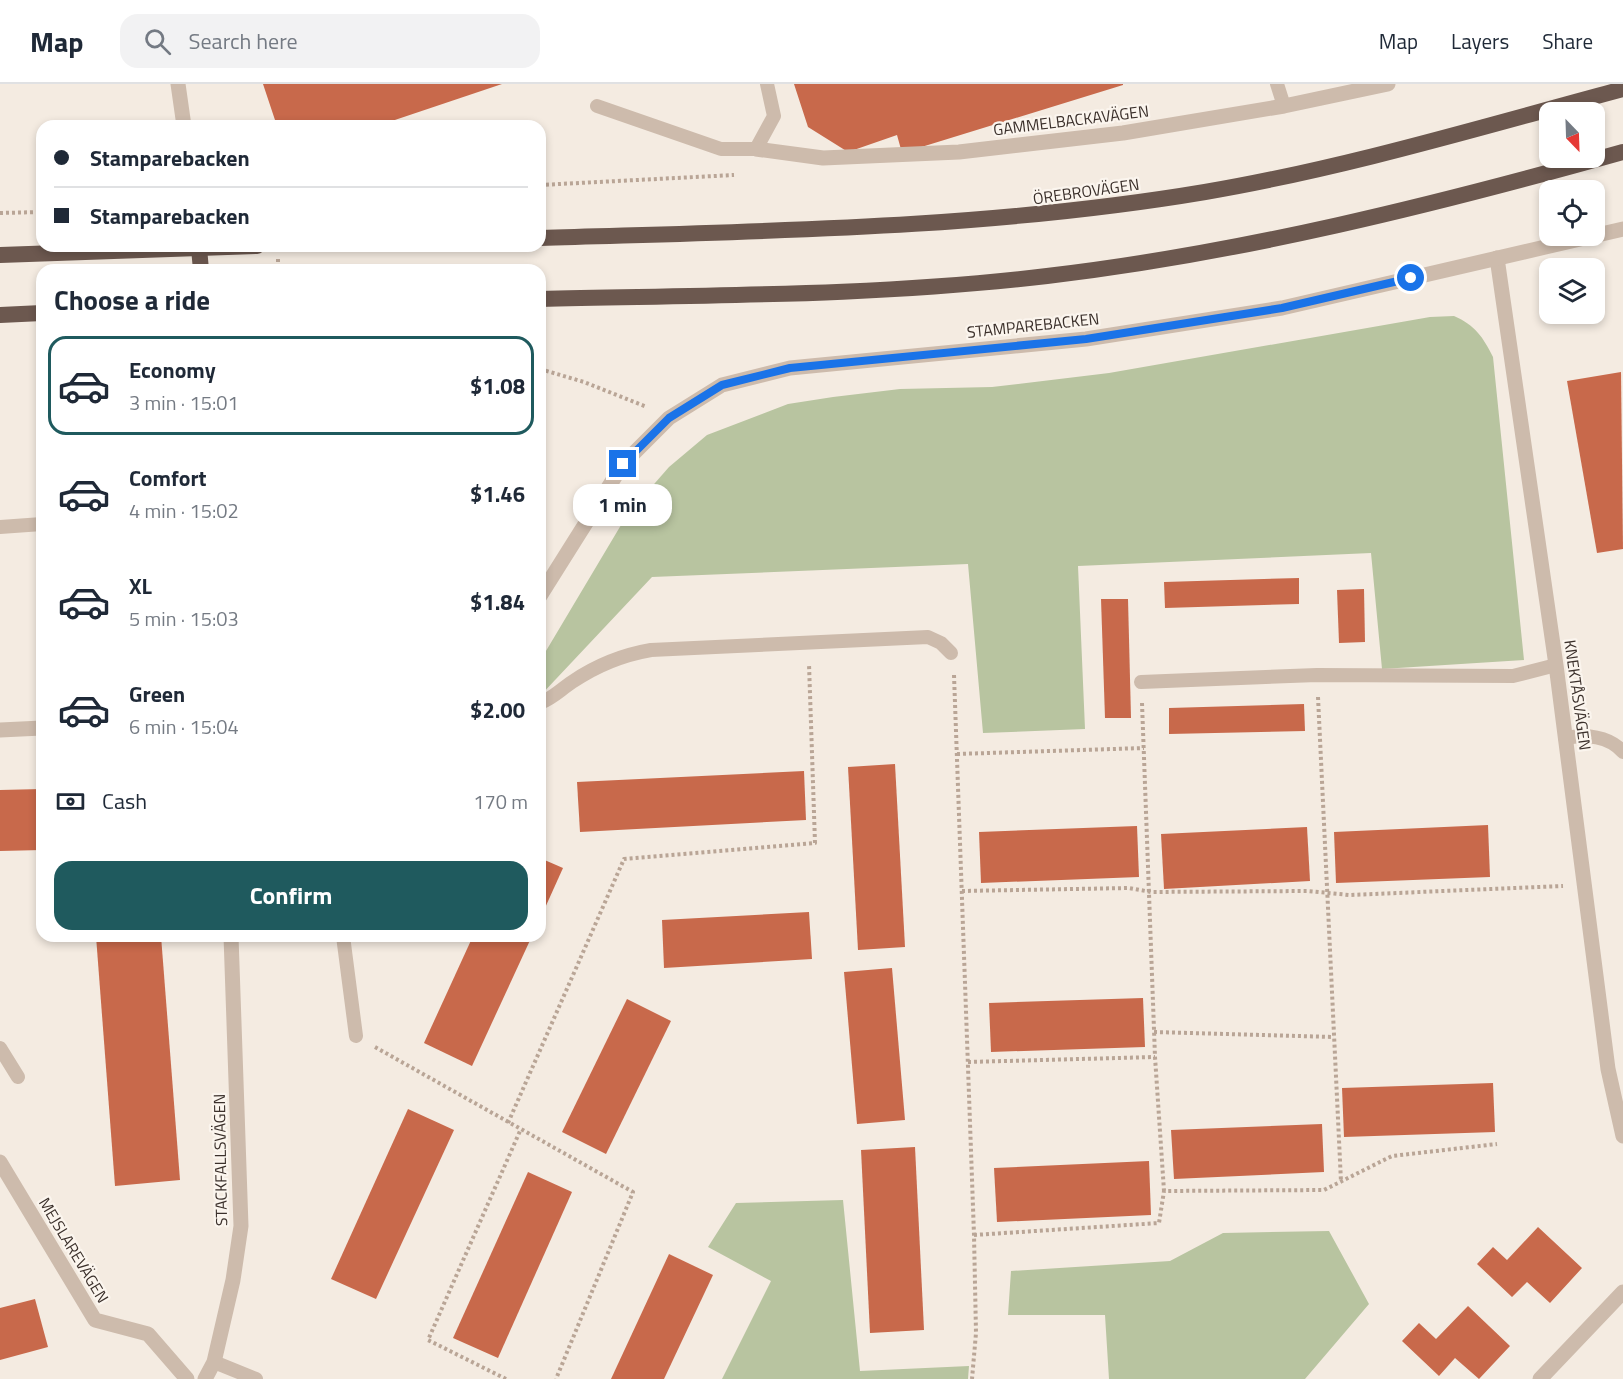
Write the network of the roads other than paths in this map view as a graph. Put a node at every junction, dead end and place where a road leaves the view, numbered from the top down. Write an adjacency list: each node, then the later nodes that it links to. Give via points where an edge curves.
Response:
1 (178, 84): 8 (street)
2 (767, 84): 9 (lane, via 774,116)
3 (1277, 84): 7 (lane)
4 (1388, 84): 7 (street, GAMMELBACKAVÄGEN)
5 (1623, 89): 12 (highway, ÖREBROVÄGEN, via 1350,161 1208,192 1122,204 891,227)
6 (597, 105): 9 (lane, via 721,149)
7 (1284, 106): 9 (street, GAMMELBACKAVÄGEN, via 1123,133 959,152 823,159)
8 (183, 120)
9 (756, 149)
10 (1623, 152): 16 (highway, via 1412,208 1183,257 1057,275 792,292)
11 (1623, 229): 15 (street, STAMPAREBACKEN)
12 (546, 238)
13 (66, 252): 14 (highway)
14 (0, 255)
15 (1497, 258): 21 (street, STAMPAREBACKEN, via 1282,308 1186,324 1086,339 790,368 722,385 669,418 623,464); 23 (street, KNEKTÅSVÄGEN)
16 (546, 299)
17 (36, 313): 18 (highway)
18 (0, 315)
19 (36, 524): 20 (lane)
20 (0, 527)
21 (546, 586)
22 (951, 653): 25 (lane, via 928,638 651,650 607,662)
23 (1556, 664): 24 (lane, via 1513,676 1317,675); 28 (street, KNEKTÅSVÄGEN)
24 (1141, 682)
25 (546, 701)
26 (36, 728): 27 (street)
27 (0, 730)
28 (1565, 738): 29 (lane, via 1581,735 1614,742); 35 (street, KNEKTÅSVÄGEN, via 1608,1069)
29 (1623, 752)
30 (231, 942): 38 (street, STACKFALLSVÄGEN, via 241,1226)
31 (344, 942): 32 (lane)
32 (356, 1036)
33 (0, 1048): 34 (lane)
34 (18, 1077)
35 (1623, 1136)
36 (0, 1162): 39 (street, MEJSLAREVÄGEN, via 95,1320 148,1334)
37 (1623, 1292): 42 (street)
38 (214, 1362): 40 (street, STACKFALLSVÄGEN); 41 (lane)
39 (187, 1379)
40 (205, 1379)
41 (256, 1379)
42 (1540, 1379)

